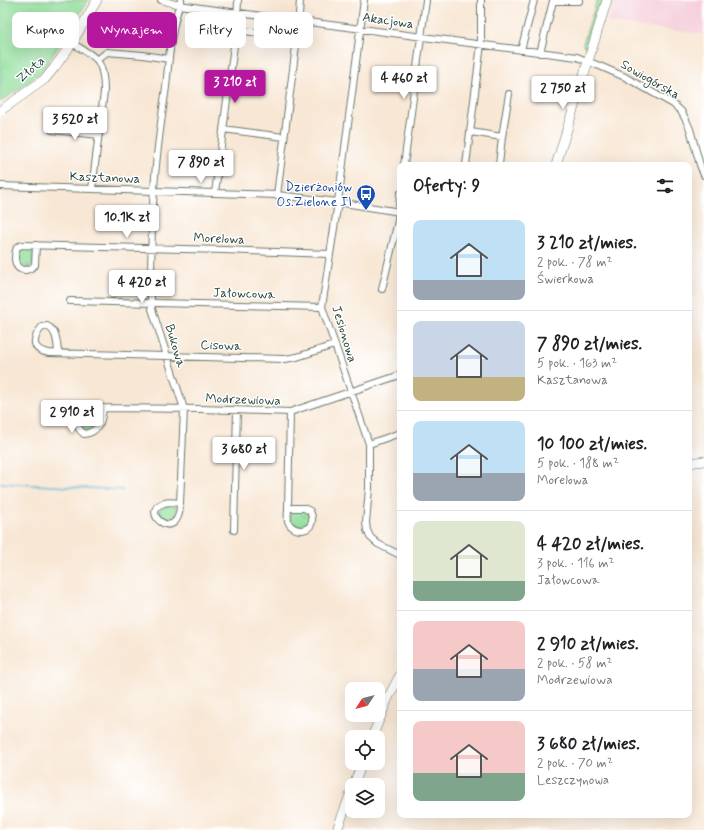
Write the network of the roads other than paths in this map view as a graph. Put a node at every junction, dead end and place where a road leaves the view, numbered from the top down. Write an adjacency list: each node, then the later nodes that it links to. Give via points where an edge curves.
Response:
1 (97, 0): 17 (street, Złota)
2 (161, 0): 12 (street, Akacjowa)
3 (238, 0): 13 (street)
4 (300, 0): 14 (street)
5 (364, 0): 16 (street, Jesionowa)
6 (426, 0): 18 (street)
7 (481, 0): 19 (street)
8 (534, 0): 24 (street)
9 (552, 0): 10 (street); 25 (street)
10 (579, 0)
11 (607, 0): 28 (street)
12 (180, 2): 13 (street, Akacjowa); 26 (street, Bukowa)
13 (238, 12)
14 (299, 12)
15 (313, 22): 16 (street, Akacjowa)
16 (361, 29): 18 (street, Akacjowa); 47 (street, Jesionowa)
17 (79, 31)
18 (421, 37): 19 (street, Akacjowa); 37 (street)
19 (481, 44): 24 (street, Akacjowa); 33 (street)
20 (79, 47): 27 (street)
21 (68, 48): 30 (street, Złota, via 44,79)
22 (234, 48): 31 (street)
23 (296, 48): 35 (street)
24 (521, 50): 25 (street, Akacjowa)
25 (540, 53): 28 (street, Akacjowa)
26 (169, 59): 27 (street, via 107,52); 44 (street, Bukowa)
27 (97, 60): 34 (street, via 104,82)
28 (589, 61): 40 (street); 41 (street, Sowiogórska, via 636,83 681,111 690,129 697,159)
29 (509, 94): 36 (street)
30 (0, 111)
31 (223, 129): 35 (street); 45 (street)
32 (52, 130): 34 (street)
33 (471, 132): 36 (street); 38 (street)
34 (99, 135): 43 (street)
35 (284, 137): 46 (street)
36 (502, 137): 39 (street)
37 (404, 162)
38 (466, 162)
39 (499, 162)
40 (557, 162)
41 (704, 175)
42 (0, 186): 43 (street, Kasztanowa)
43 (92, 189): 44 (street, Kasztanowa)
44 (154, 191): 45 (street, Kasztanowa); 51 (street, Bukowa)
45 (216, 193): 46 (street, Kasztanowa)
46 (277, 195): 47 (street, Kasztanowa)
47 (338, 202): 48 (street, Kasztanowa); 52 (street, Jesionowa)
48 (397, 212)
49 (397, 225): 53 (street)
50 (36, 246): 50 (street, Morelowa, via 17,247 15,258 19,269 30,269 35,265); 51 (street, Morelowa)
51 (151, 249): 52 (street, Morelowa); 55 (street, Bukowa)
52 (329, 254): 56 (street, Jesionowa)
53 (382, 289)
54 (70, 301): 55 (street, Jałowcowa)
55 (151, 302): 56 (street, Jałowcowa); 59 (street, Bukowa)
56 (322, 307): 57 (street, Jesionowa)
57 (334, 345): 59 (street, Cisowa, via 285,359); 61 (street, Jesionowa)
58 (58, 352): 58 (street, Cisowa, via 44,352 36,347 35,340 42,327 47,326 53,331); 59 (street, Cisowa)
59 (167, 356): 63 (street, Bukowa)
60 (397, 376): 61 (street, Modrzewiowa)
61 (351, 391): 65 (street, Modrzewiowa); 67 (street, Jesionowa)
62 (103, 408): 62 (street, Modrzewiowa, via 87,407 79,410 76,420 80,431 84,434 93,432); 63 (street, Modrzewiowa)
63 (184, 409): 64 (street, Modrzewiowa); 70 (street, Bukowa)
64 (236, 410): 65 (street, Modrzewiowa); 72 (street)
65 (290, 412): 71 (street)
66 (397, 434): 67 (street)
67 (369, 444): 73 (street, Jesionowa, via 367,530 378,544)
68 (704, 461): 69 (street)
69 (692, 463)
70 (180, 503): 70 (street, Bukowa, via 161,504 156,510 158,521 164,524 176,522)
71 (288, 508): 71 (street, via 288,522 292,527 301,530 311,525 313,520 310,511 304,508)
72 (234, 530)
73 (397, 554)
74 (397, 681): 75 (street)
75 (375, 730)
76 (345, 809): 77 (street)
77 (337, 830)

